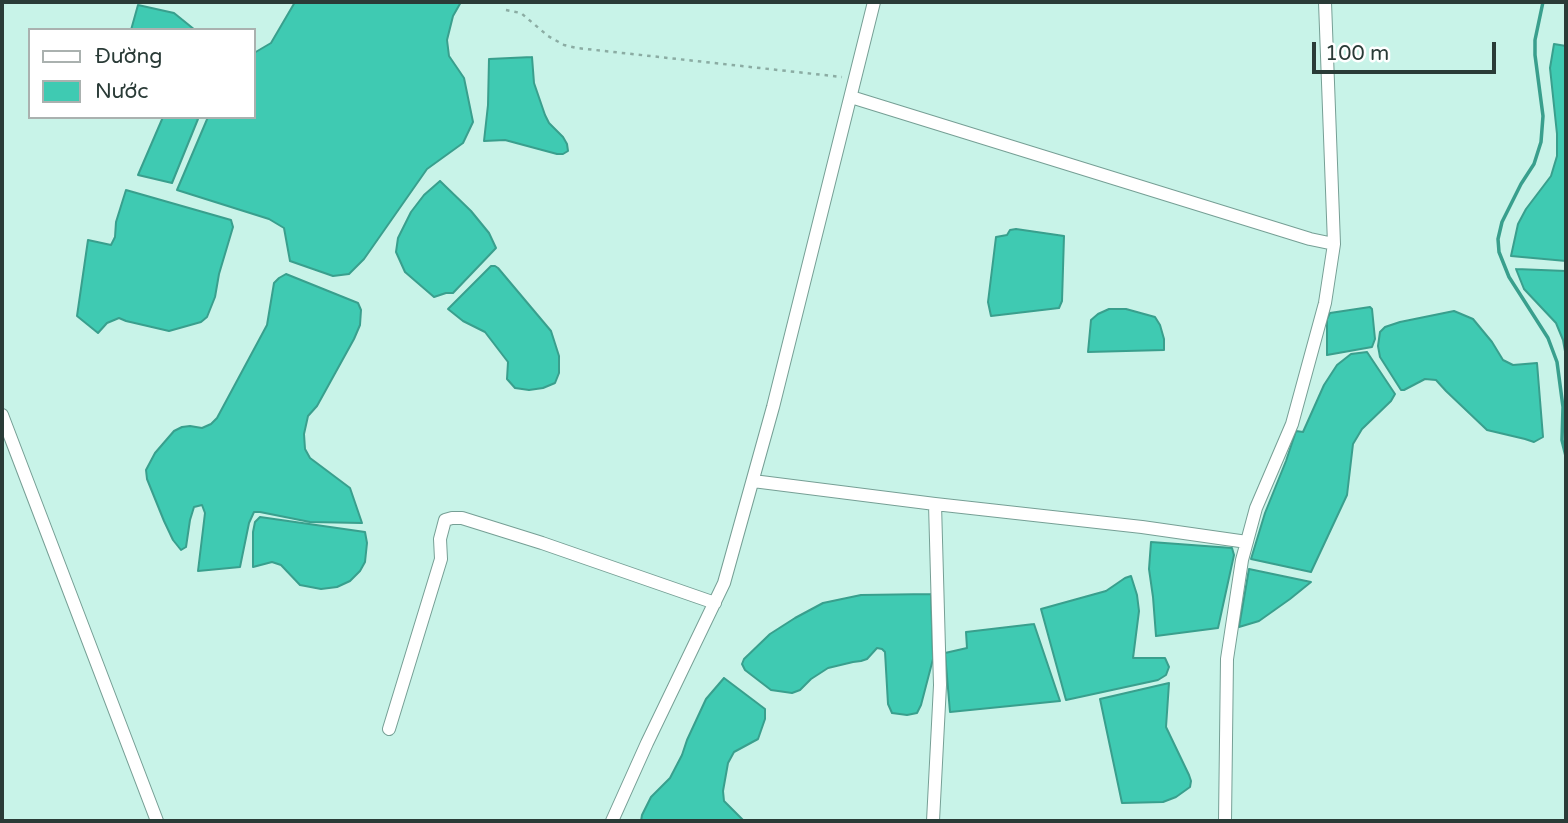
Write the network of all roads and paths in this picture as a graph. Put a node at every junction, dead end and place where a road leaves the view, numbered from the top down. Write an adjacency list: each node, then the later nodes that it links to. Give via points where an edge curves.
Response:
1 (874, 2): 4 (street)
2 (1325, 2): 6 (street)
3 (506, 10): 4 (path, via 521,13 548,36 577,48)
4 (855, 78): 5 (street)
5 (850, 97): 6 (street); 8 (street)
6 (1334, 244): 10 (street, via 1325,303 1292,424)
7 (2, 415): 13 (street)
8 (753, 481): 9 (street); 11 (street)
9 (935, 504): 10 (street); 15 (street, via 940,685)
10 (1247, 542): 16 (street, via 1227,659)
11 (715, 603): 12 (street, via 519,536 461,519 445,520 440,538 442,559); 14 (street)
12 (389, 729)
13 (157, 821)
14 (611, 821)
15 (933, 821)
16 (1225, 821)

